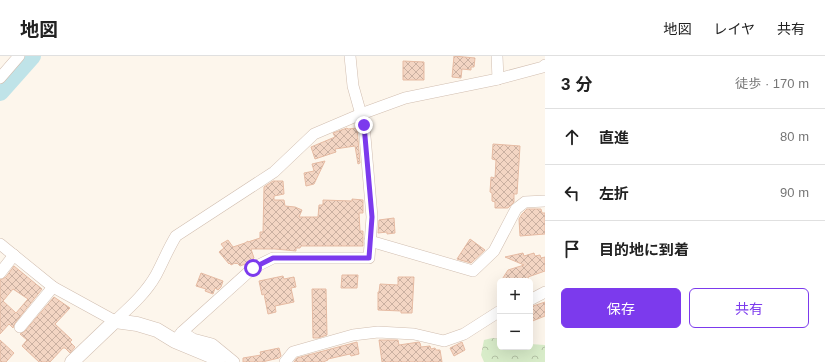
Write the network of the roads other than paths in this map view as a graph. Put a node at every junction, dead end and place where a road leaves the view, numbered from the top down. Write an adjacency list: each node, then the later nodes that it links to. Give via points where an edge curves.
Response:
1 (350, 56): 7 (street, via 353,86)
2 (497, 56): 6 (street)
3 (16, 57): 5 (street)
4 (545, 65): 6 (street)
5 (0, 78)
6 (498, 80): 7 (street, via 405,98)
7 (361, 114): 9 (street, via 372,217); 17 (street, via 314,134 274,172 176,236 146,292)
8 (545, 201): 9 (street, via 525,202 516,209 494,251 473,271)
9 (370, 241): 19 (street, via 369,258 273,258 253,268)
10 (0, 244): 11 (street)
11 (14, 255): 12 (street); 13 (street)
12 (0, 273)
13 (53, 287): 17 (street); 18 (street)
14 (545, 292): 15 (street)
15 (533, 298)
16 (497, 313): 23 (street, via 464,334 444,341 414,334 378,332 353,335 293,352)
17 (115, 321): 19 (street, via 137,324); 20 (street)
18 (20, 327)
19 (178, 336): 21 (street); 22 (street, via 212,344)
20 (72, 362)
21 (218, 362)
22 (234, 362)
23 (285, 362)

